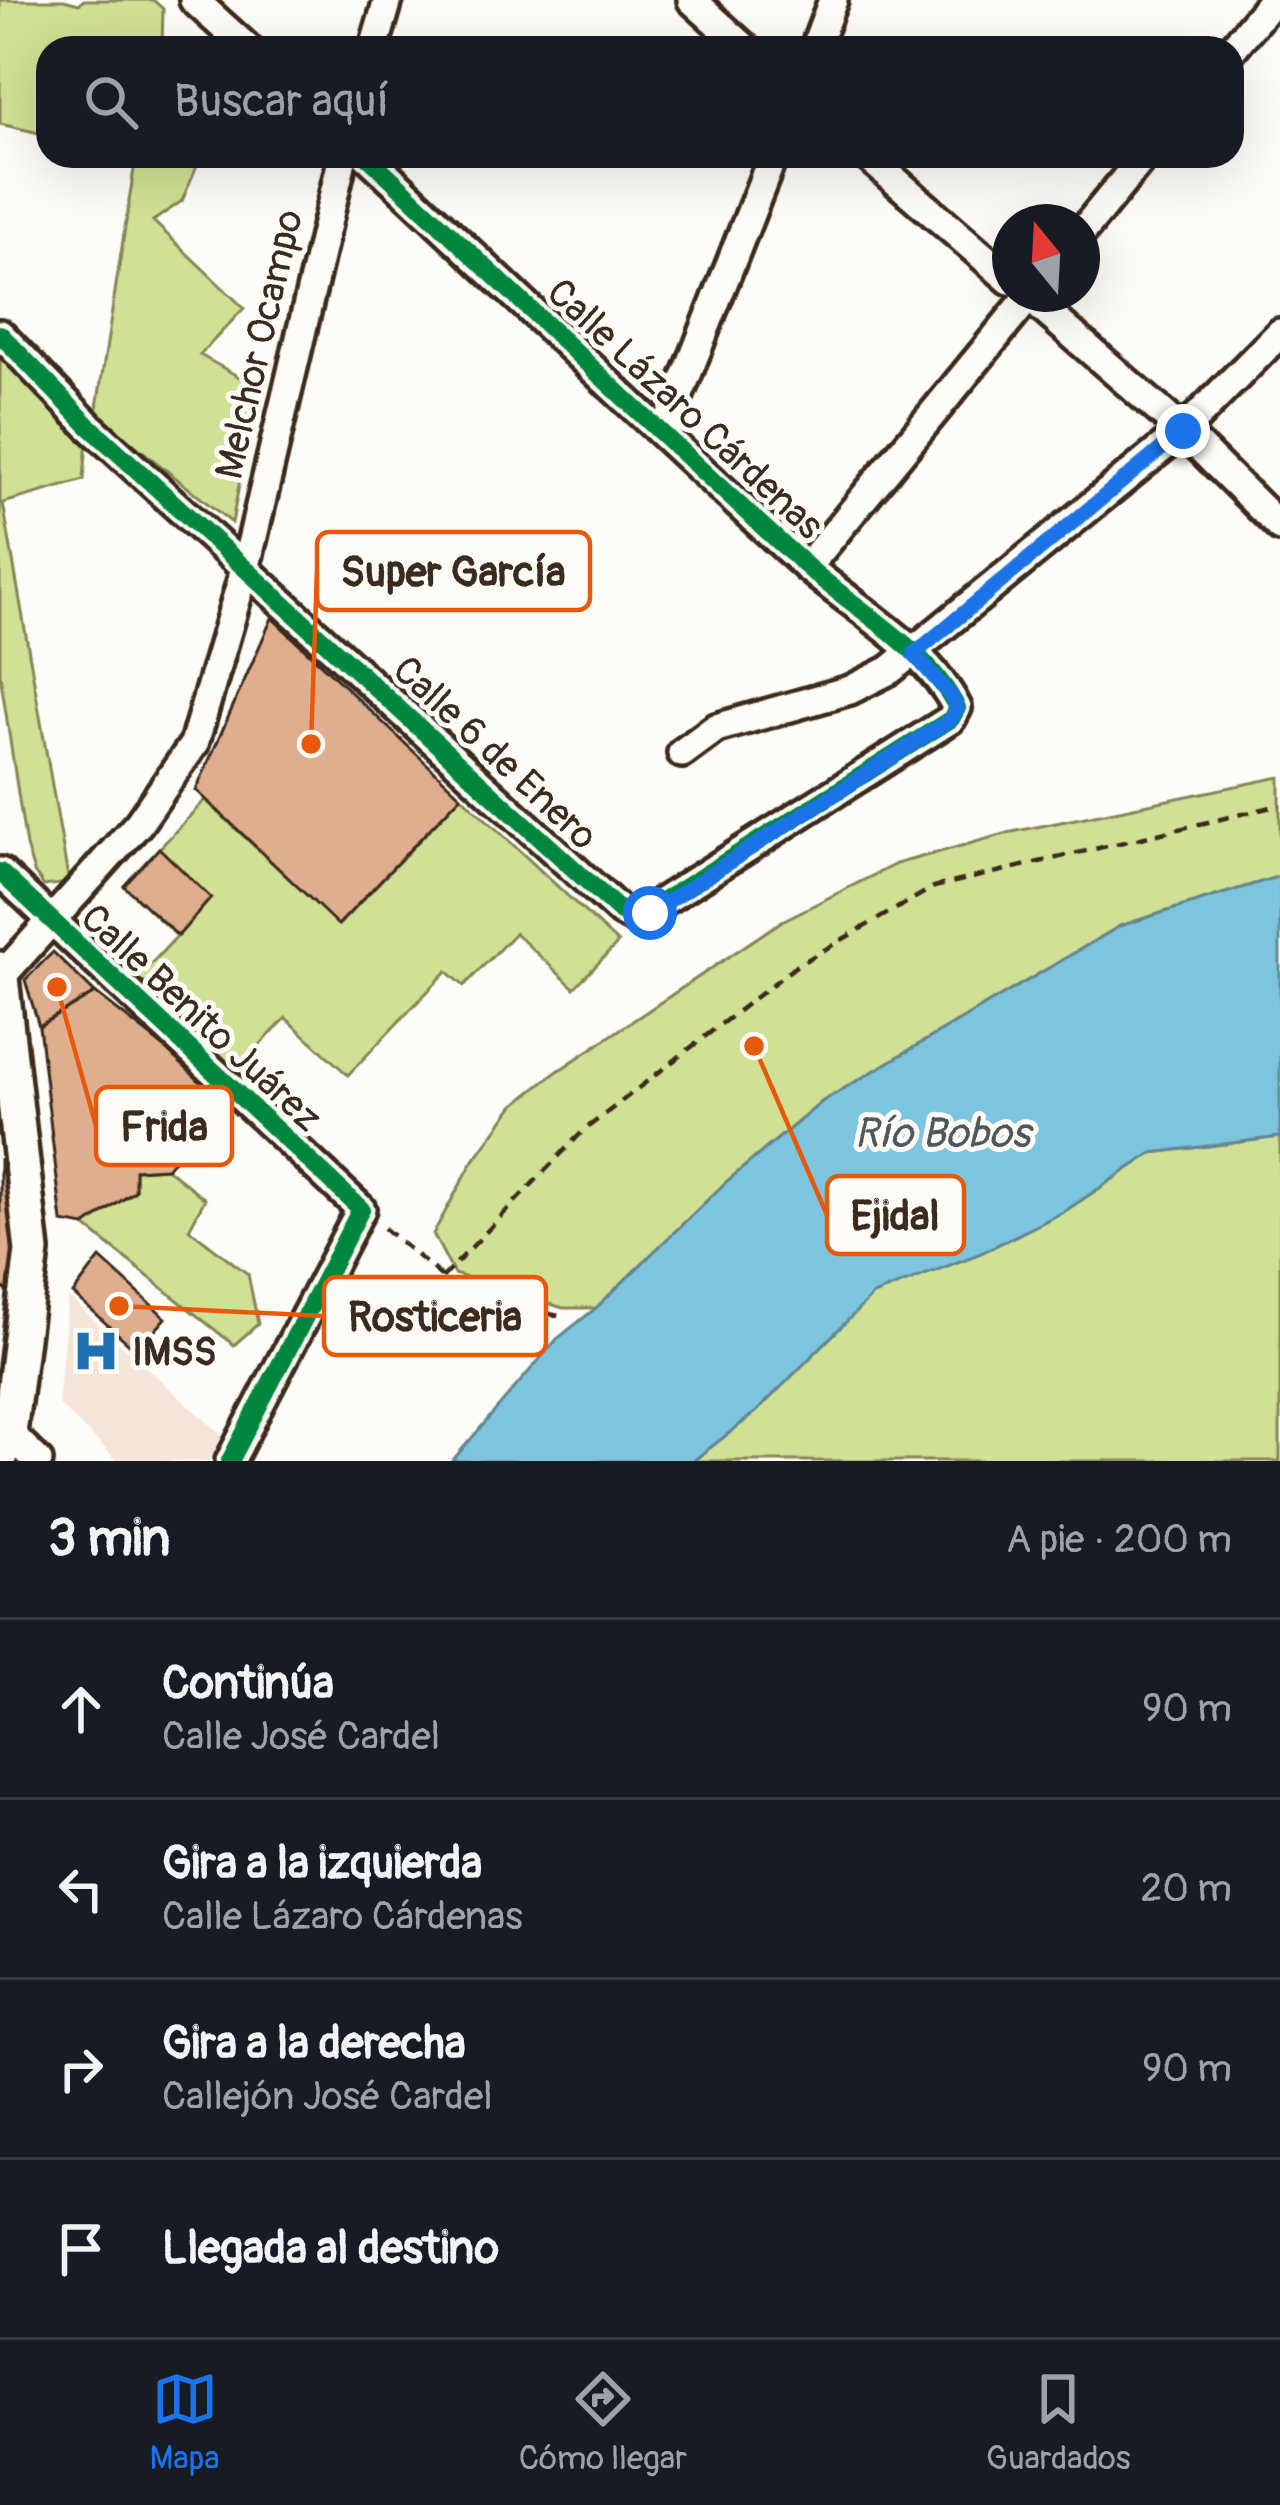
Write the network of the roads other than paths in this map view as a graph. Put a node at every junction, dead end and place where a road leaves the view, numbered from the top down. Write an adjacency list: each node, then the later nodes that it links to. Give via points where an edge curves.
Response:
1 (194, 0): 6 (street)
2 (388, 0): 7 (street)
3 (692, 0): 8 (street)
4 (833, 0): 9 (street)
5 (1273, 0): 10 (street)
6 (234, 36)
7 (378, 36)
8 (732, 36)
9 (820, 36)
10 (1243, 36)
11 (340, 168): 25 (street, Melchor Ocampo)
12 (380, 168): 23 (street, Calle Lázaro Cárdenas)
13 (768, 168): 23 (street)
14 (882, 168): 17 (street)
15 (1134, 168): 16 (street)
16 (1100, 210)
17 (992, 263)
18 (1007, 312): 26 (street)
19 (1048, 312): 22 (street)
20 (1280, 333): 22 (street)
21 (0, 334): 25 (street, Calle 6 de Enero)
22 (1183, 431): 24 (street); 27 (street)
23 (664, 433): 26 (street, Calle Lázaro Cárdenas)
24 (1280, 527)
25 (246, 566): 28 (street, Calle 6 de Enero, via 635,919); 31 (street, Melchor Ocampo, via 194,744 139,823)
26 (807, 567): 27 (street, Calle Lázaro Cárdenas)
27 (914, 654): 28 (street, Calle Lázaro Cárdenas); 29 (street, via 850,690 716,728)
28 (957, 708)
29 (682, 753)
30 (0, 872): 31 (street, Calle Benito Juárez)
31 (51, 922): 32 (street, Melchor Ocampo); 35 (street, Calle Benito Juárez, via 361,1209)
32 (0, 975): 33 (main road, via 32,1251)
33 (3, 1438): 34 (street)
34 (38, 1461)
35 (230, 1461)

